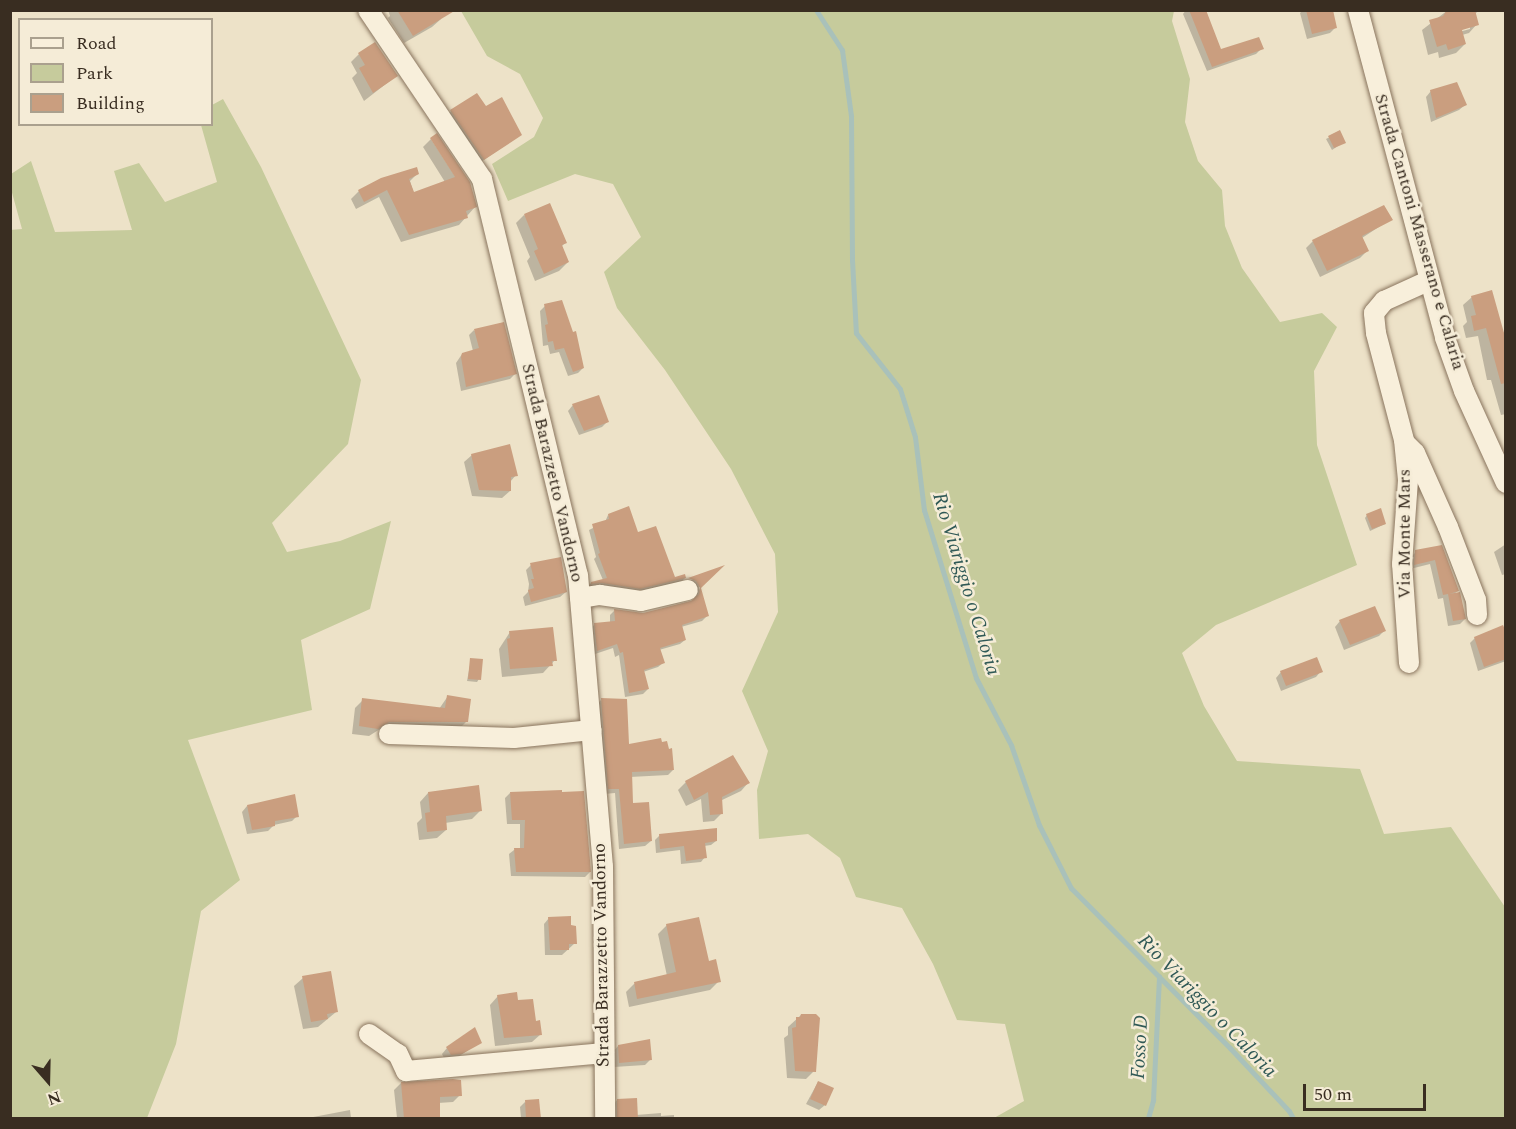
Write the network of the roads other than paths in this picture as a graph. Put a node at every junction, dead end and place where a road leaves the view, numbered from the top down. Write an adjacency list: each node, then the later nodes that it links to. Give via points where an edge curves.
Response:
1 (368, 10): 7 (street, Strada Barazzetto Vandorno, via 483,179 578,575)
2 (1358, 10): 3 (street, Strada Cantoni Masserano e Calaria)
3 (1428, 281): 4 (street, Via Monte Mars, via 1384,301 1374,313); 5 (street, Strada Cantoni Masserano e Calaria, via 1464,391)
4 (1404, 440): 8 (street, Via Monte Mars, via 1415,453 1448,527 1476,600); 9 (street, Via Monte Mars, via 1408,480 1402,564)
5 (1506, 483)
6 (688, 590): 7 (street, via 641,601)
7 (580, 598): 10 (street, Strada Barazzetto Vandorno)
8 (1477, 615)
9 (1409, 663)
10 (592, 730): 11 (street, via 514,738); 13 (street, Strada Barazzetto Vandorno, via 603,867)
11 (389, 734)
12 (369, 1034): 13 (street, via 398,1054 406,1071)
13 (604, 1053): 14 (street, Strada Barazzetto Vandorno)
14 (605, 1119)

